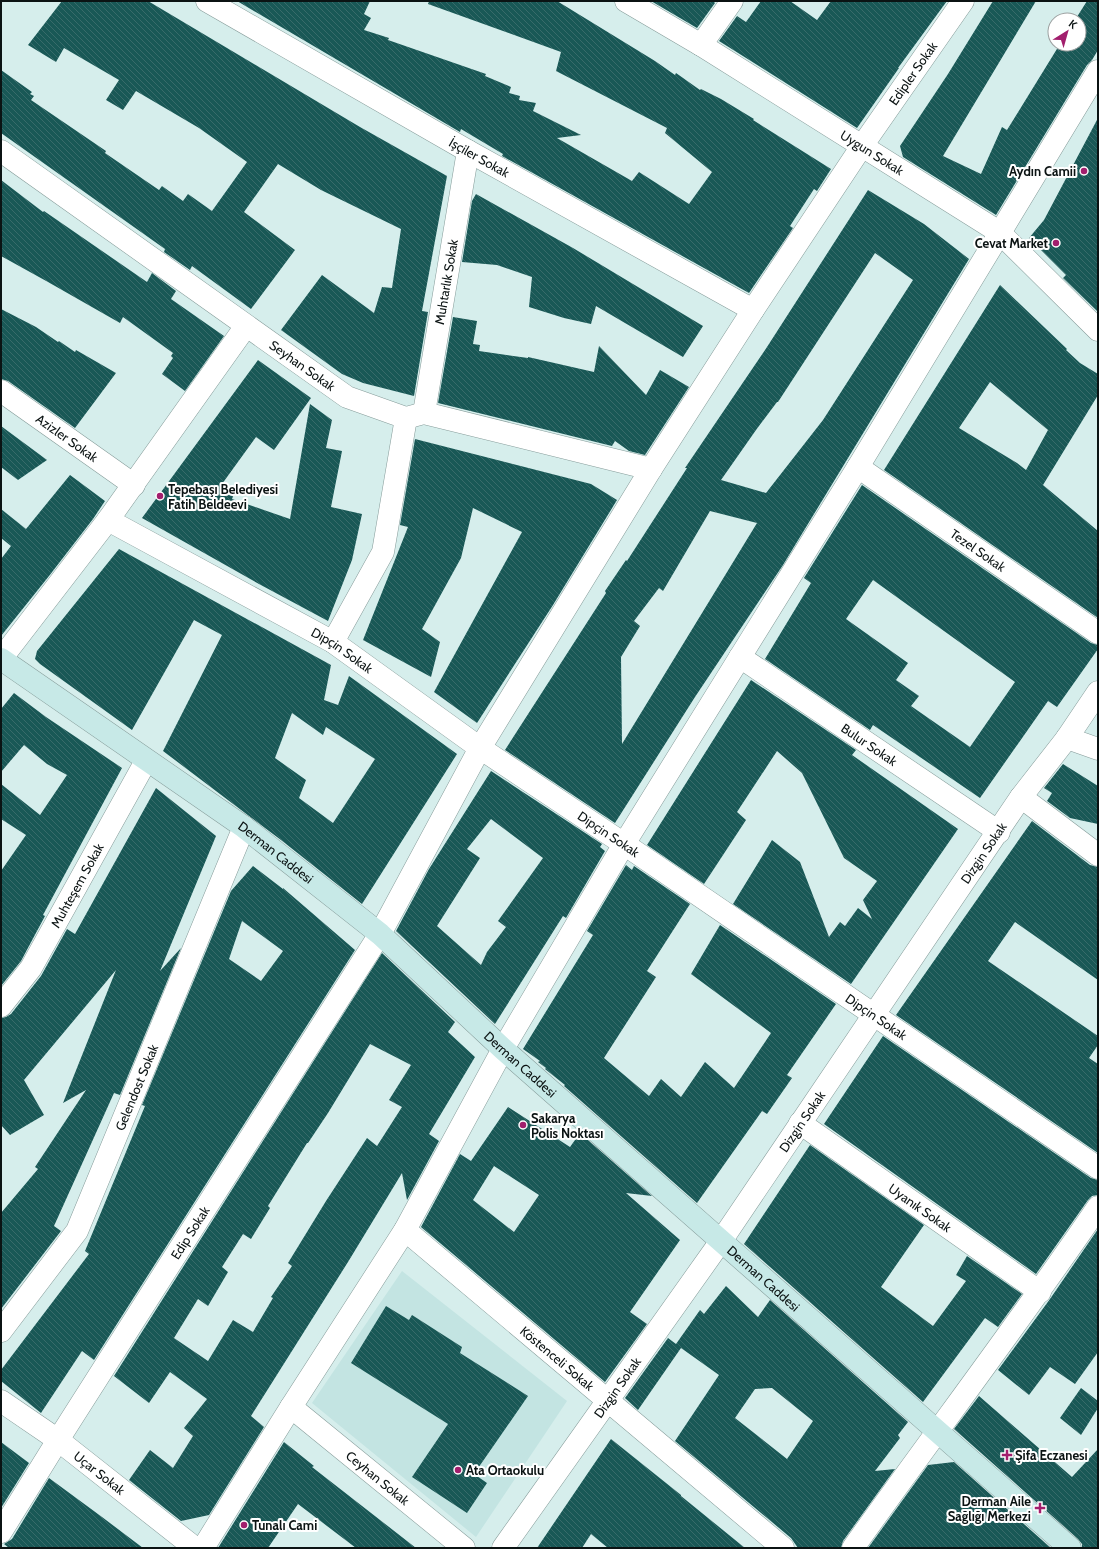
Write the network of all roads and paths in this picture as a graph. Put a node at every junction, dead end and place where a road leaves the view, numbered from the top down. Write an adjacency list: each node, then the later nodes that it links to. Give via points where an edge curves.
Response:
1 (207, 1): 9 (street, İşçiler Sokak)
2 (626, 1): 5 (street, Uygun Sokak)
3 (732, 1): 5 (street)
4 (963, 1): 7 (street, Edipler Sokak)
5 (701, 45): 7 (street, Uygun Sokak)
6 (1098, 71): 10 (street)
7 (862, 146): 10 (street, Uygun Sokak); 11 (street, Edipler Sokak)
8 (1, 151): 12 (street, Seyhan Sokak)
9 (468, 151): 11 (street, İşçiler Sokak); 15 (street, Muhtarlık Sokak)
10 (999, 232): 13 (street, Uygun Sokak); 16 (street)
11 (753, 310): 17 (street, Edipler Sokak)
12 (246, 326): 15 (street, Seyhan Sokak, via 347,397); 18 (street)
13 (1098, 330)
14 (1, 391): 18 (street, Azizler Sokak)
15 (415, 415): 17 (street, Seyhan Sokak); 21 (street, Muhtarlık Sokak, via 384,552)
16 (858, 466): 20 (street, Tezel Sokak); 22 (street)
17 (651, 469): 26 (street, Edip Sokak)
18 (134, 485): 19 (street)
19 (108, 520): 21 (street, Dipçin Sokak); 23 (street)
20 (1098, 633)
21 (333, 642): 26 (street, Dipçin Sokak)
22 (740, 657): 31 (street, Bulur Sokak); 32 (street)
23 (1, 659): 28 (main road, Derman Caddesi)
24 (1098, 692): 25 (street, Dizgin Sokak)
25 (1067, 738): 27 (street); 29 (street, Dizgin Sokak)
26 (480, 748): 32 (street, Dipçin Sokak); 34 (street, Edip Sokak)
27 (1098, 749)
28 (146, 761): 30 (main road, Derman Caddesi); 35 (street, Muhteşem Sokak, via 31,968)
29 (1022, 797): 31 (street, Dizgin Sokak); 33 (street)
30 (244, 827): 34 (main road, Derman Caddesi); 44 (street, Gelendost Sokak, via 77,1231)
31 (999, 832): 36 (street, Dizgin Sokak)
32 (624, 844): 36 (street, Dipçin Sokak); 37 (street)
33 (1098, 856)
34 (380, 934): 37 (main road, Derman Caddesi); 49 (street, Edip Sokak)
35 (1, 1006)
36 (874, 1014): 38 (street, Dizgin Sokak); 39 (street, Dipçin Sokak)
37 (503, 1049): 41 (street); 42 (main road, Derman Caddesi)
38 (800, 1123): 42 (street, Dizgin Sokak); 43 (street, Uyanık Sokak)
39 (1098, 1168)
40 (1098, 1207): 43 (street)
41 (405, 1230): 45 (street, Köstenceli Sokak); 47 (street)
42 (721, 1241): 45 (street, Dizgin Sokak); 48 (main road, Derman Caddesi)
43 (1040, 1292): 48 (street)
44 (1, 1331)
45 (607, 1399): 54 (street, Dizgin Sokak); 55 (street, Köstenceli Sokak)
46 (1, 1401): 49 (street, Uçar Sokak)
47 (291, 1407): 52 (street); 53 (street, Ceyhan Sokak)
48 (936, 1432): 56 (street); 57 (main road, Derman Caddesi)
49 (58, 1440): 50 (street, Edip Sokak); 51 (street, Uçar Sokak)
50 (1, 1532)
51 (195, 1548)
52 (203, 1548)
53 (464, 1548)
54 (503, 1548)
55 (783, 1548)
56 (853, 1548)
57 (1070, 1548)

